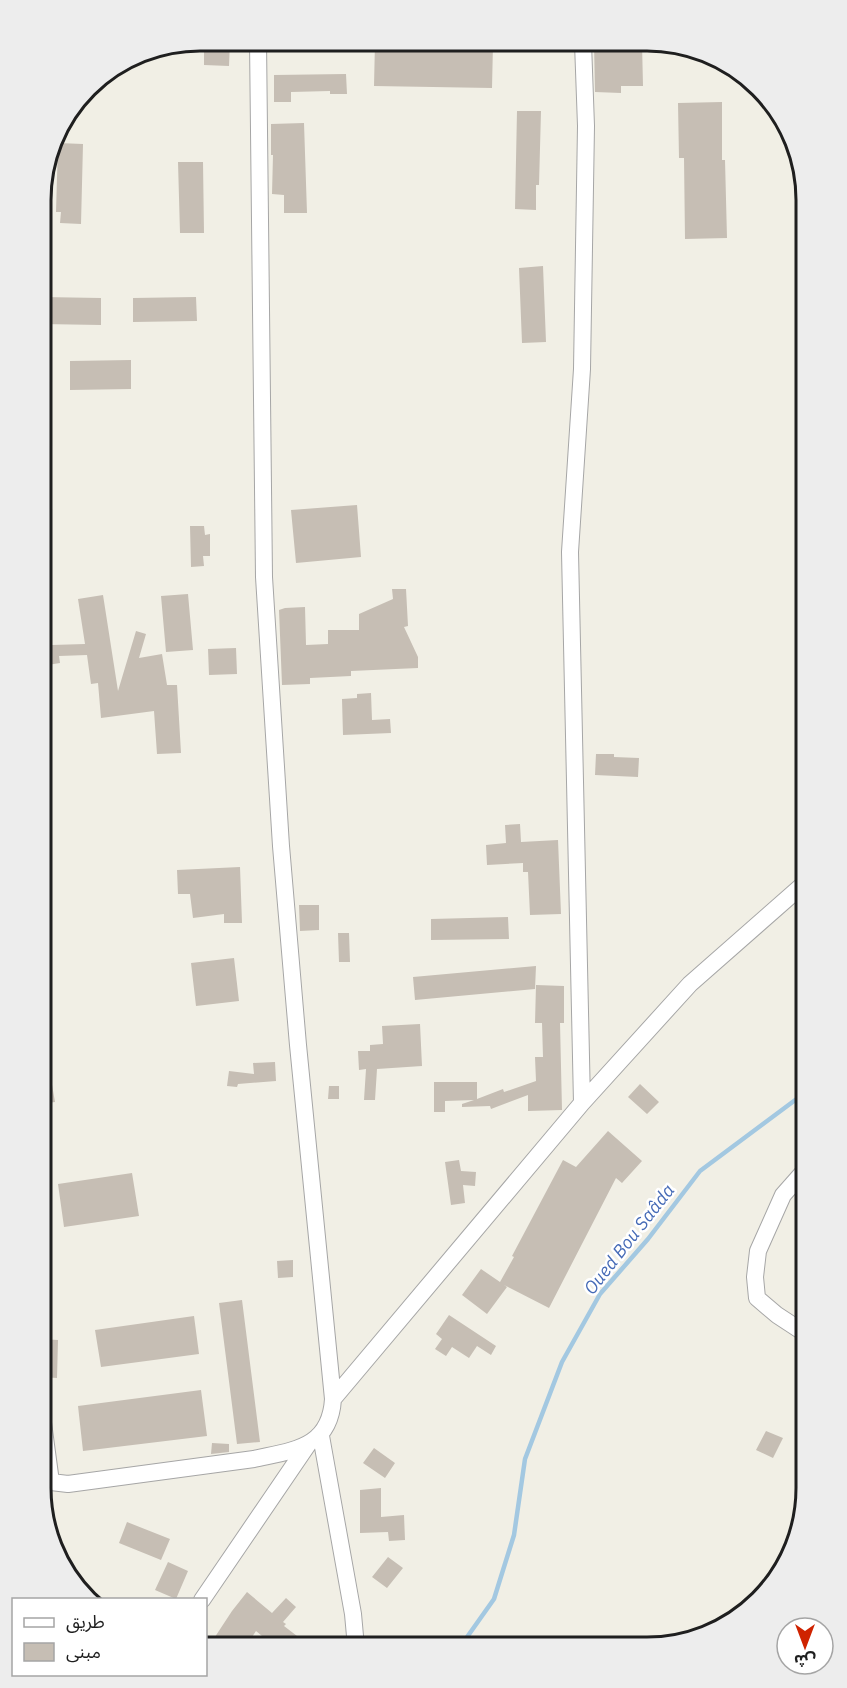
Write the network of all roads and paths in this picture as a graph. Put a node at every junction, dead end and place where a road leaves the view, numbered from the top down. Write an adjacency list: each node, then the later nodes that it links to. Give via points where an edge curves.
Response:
1 (258, 51): 7 (street, via 264,577 281,846)
2 (583, 51): 4 (street, via 586,126 582,369 570,552)
3 (796, 891): 4 (street, via 690,984)
4 (582, 1103): 7 (street)
5 (796, 1180): 6 (street, via 783,1195 758,1251 755,1277 757,1298)
6 (796, 1327)
7 (333, 1399): 8 (street, via 332,1416)
8 (315, 1439): 9 (street, via 282,1453 254,1459 68,1484); 10 (street); 11 (street)
9 (51, 1481)
10 (203, 1598)
11 (355, 1637)

